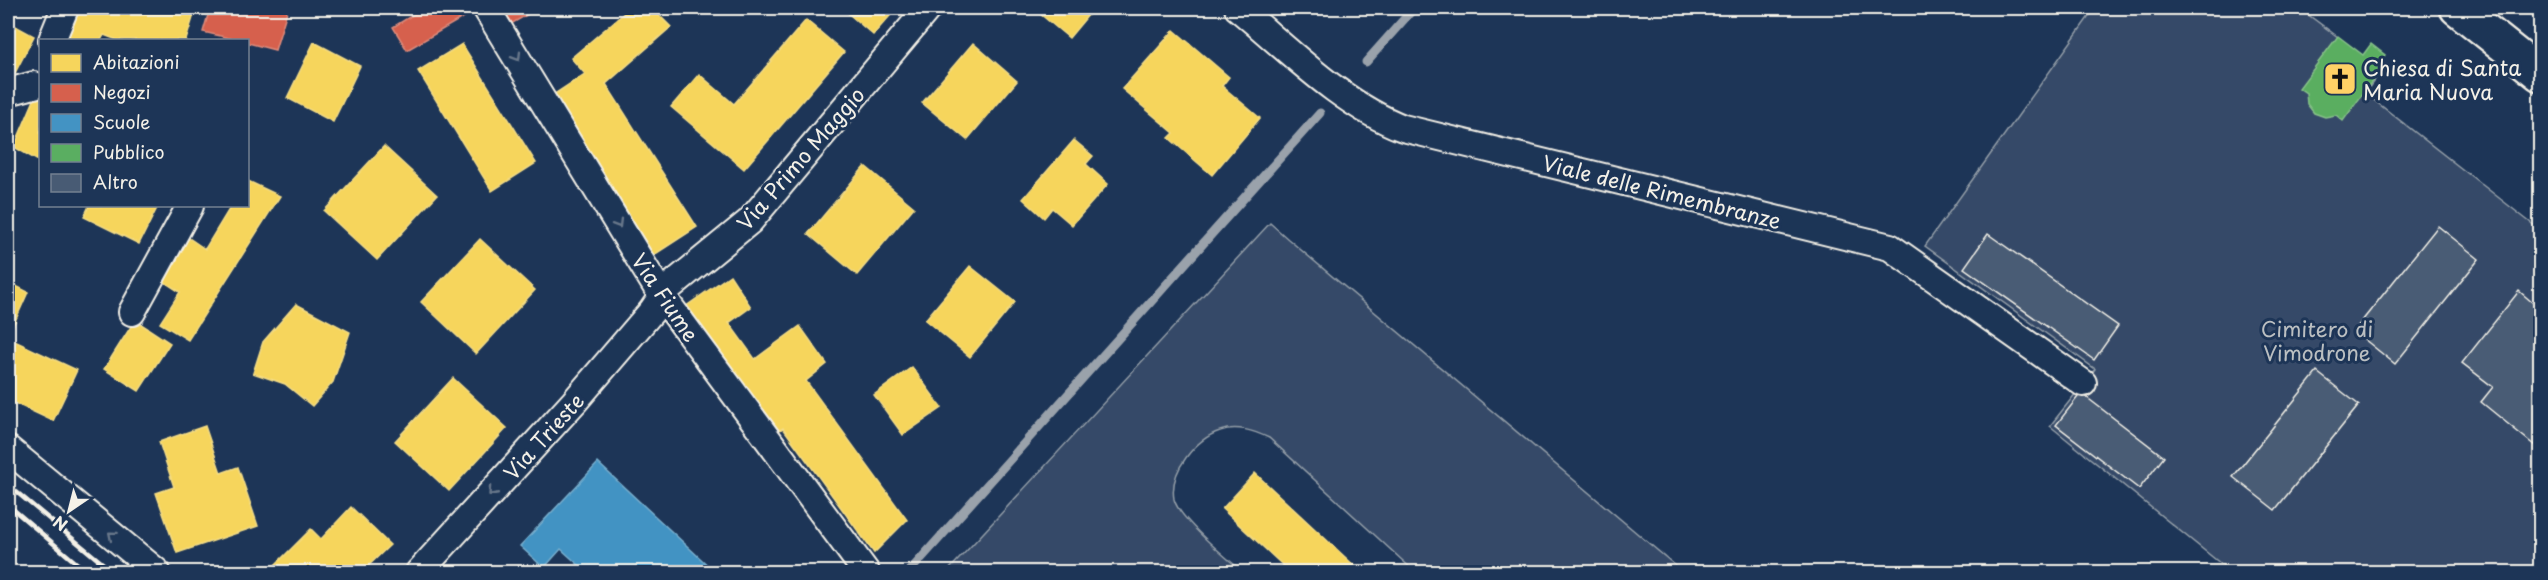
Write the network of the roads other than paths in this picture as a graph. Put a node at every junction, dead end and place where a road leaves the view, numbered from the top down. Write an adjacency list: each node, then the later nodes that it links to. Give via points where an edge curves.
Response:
1 (65, 8): 6 (street)
2 (486, 8): 11 (street, Via Fiume, one-way to 11)
3 (928, 8): 11 (street, Via Primo Maggio, via 750,221)
4 (1238, 8): 13 (street, Viale delle Rimembranze, via 1351,101 1403,128 1890,247)
5 (2457, 8): 7 (main road)
6 (52, 39)
7 (2541, 74)
8 (38, 80): 9 (street)
9 (8, 92)
10 (189, 207): 12 (street)
11 (662, 296): 16 (street, Via Trieste, one-way to 16, via 574,402); 17 (street, Via Fiume)
12 (132, 312)
13 (2083, 383)
14 (8, 449): 15 (street, one-way to 14)
15 (157, 573)
16 (419, 573)
17 (866, 573)

